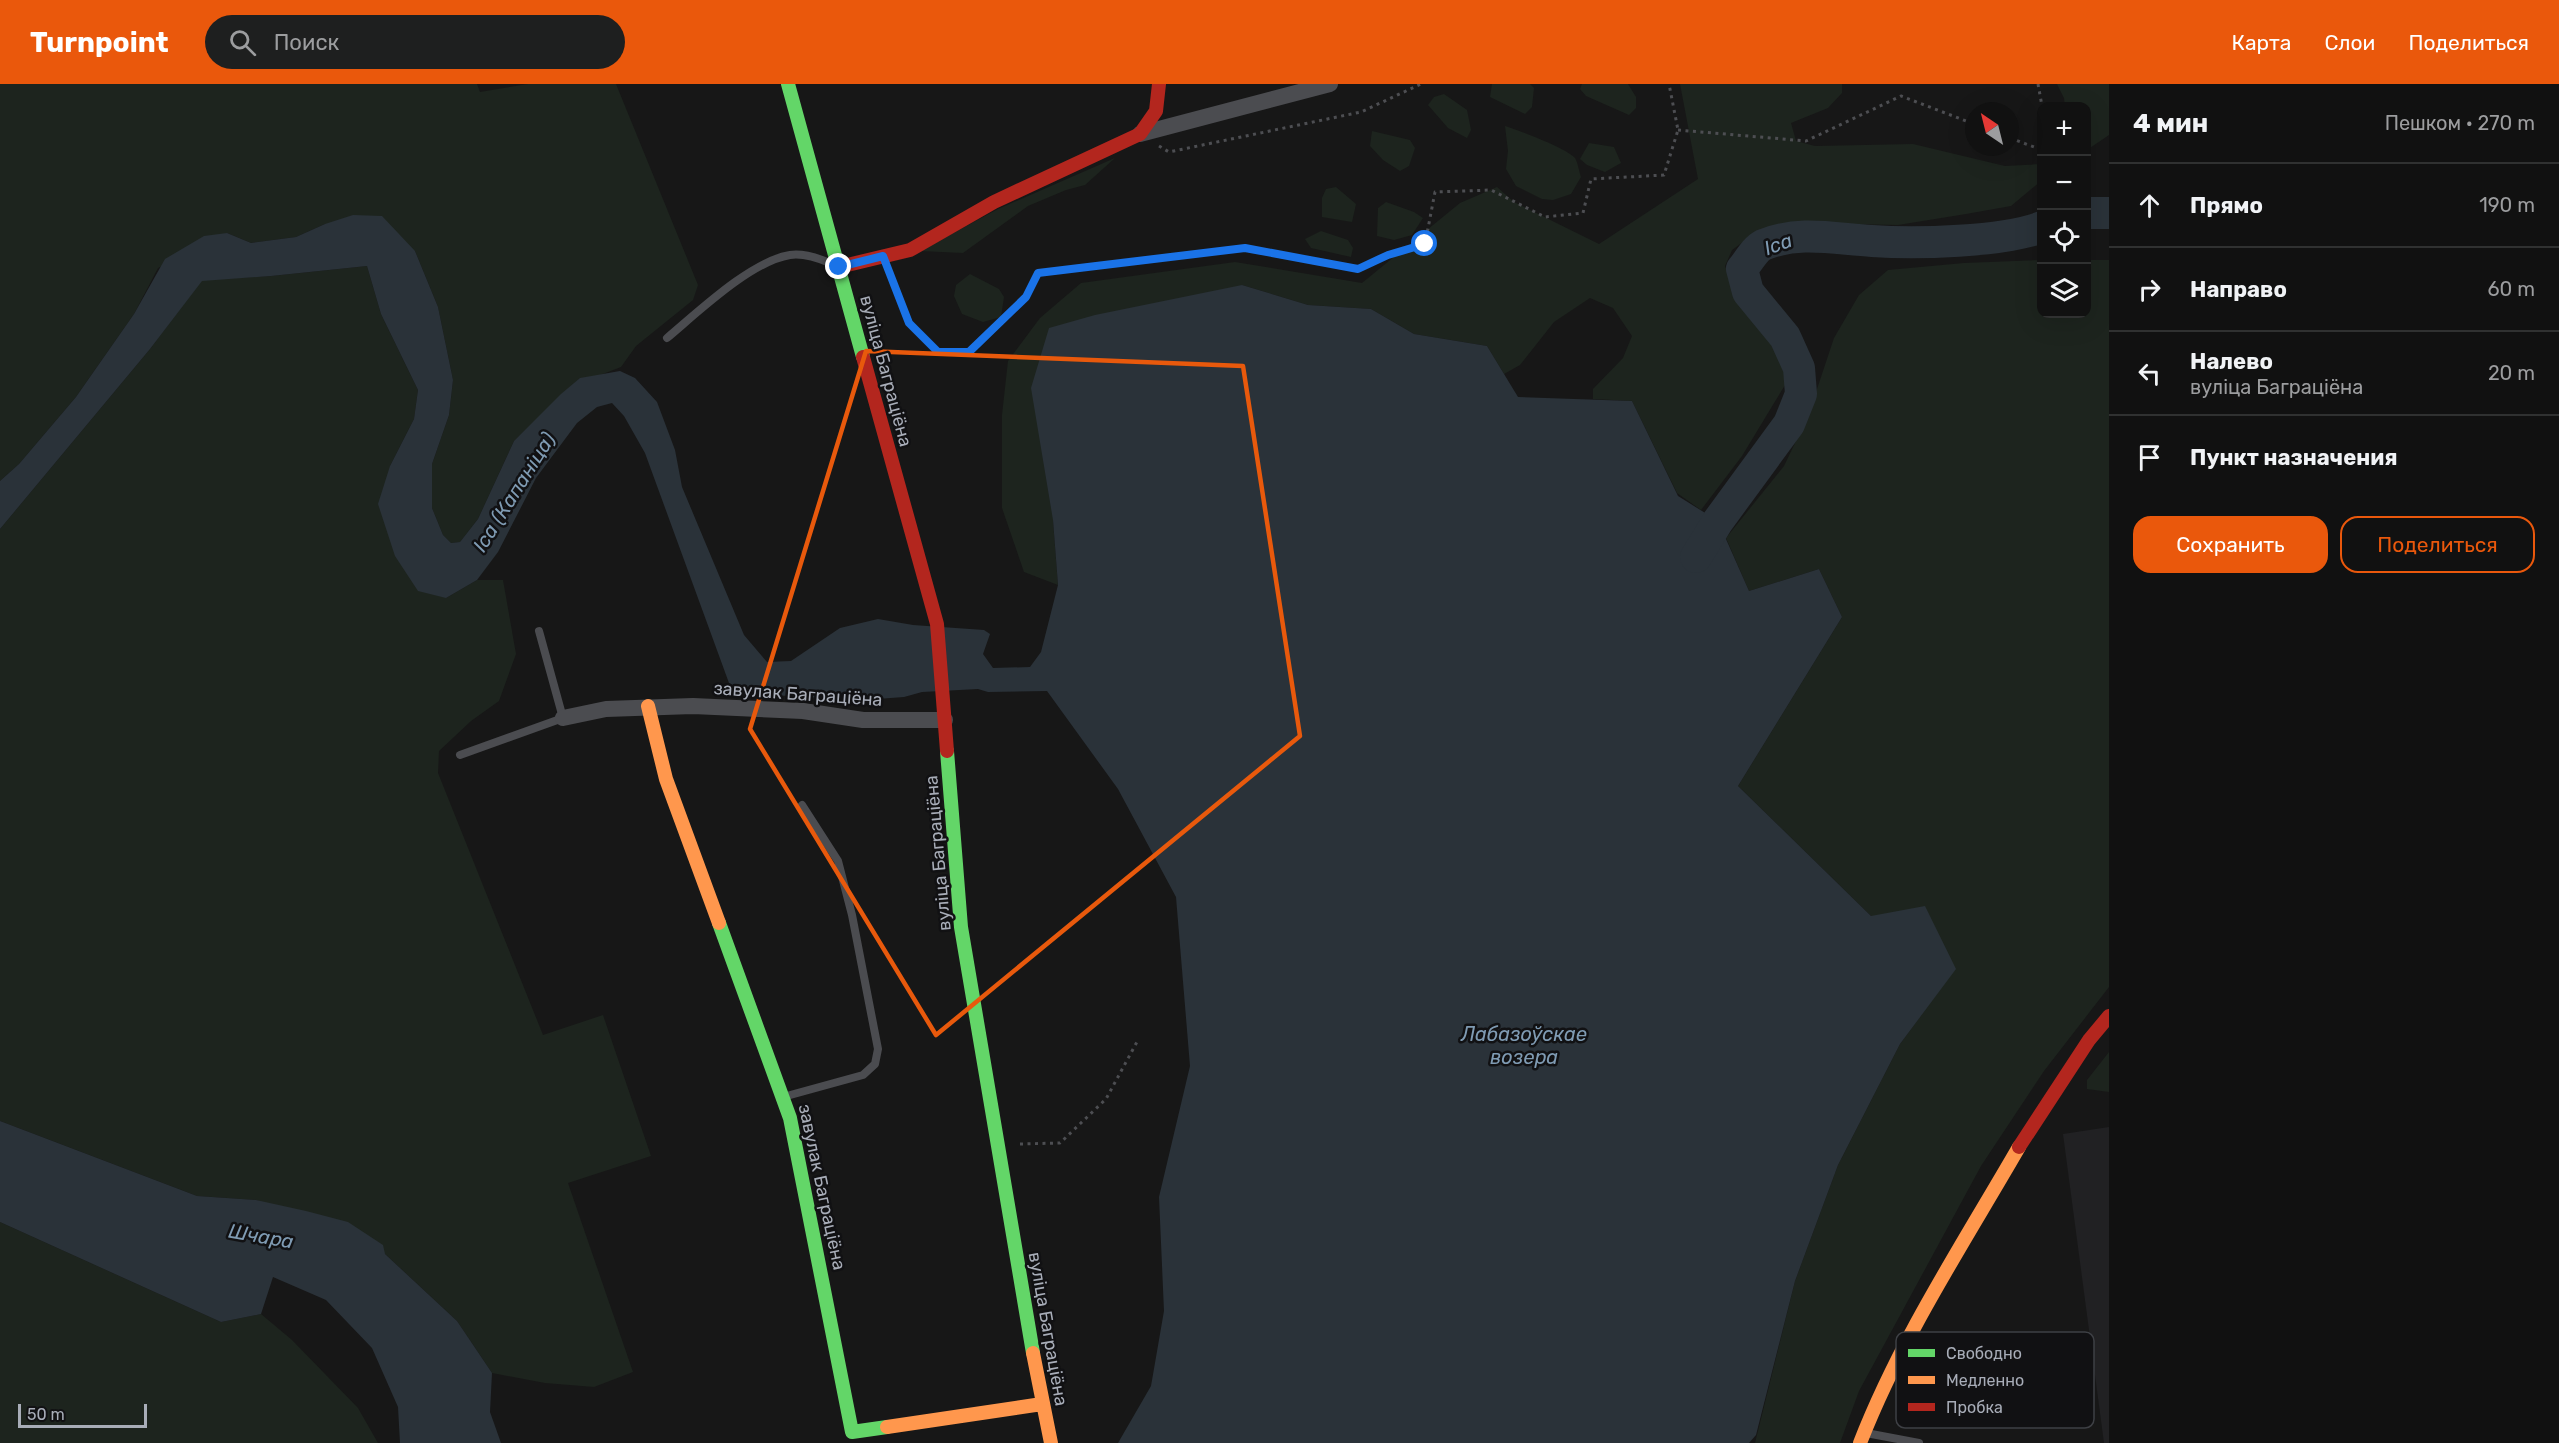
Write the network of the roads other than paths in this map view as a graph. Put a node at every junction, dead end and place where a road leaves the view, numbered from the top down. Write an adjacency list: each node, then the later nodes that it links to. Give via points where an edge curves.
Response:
1 (788, 84): 5 (main road, вуліца Баграціёна)
2 (1159, 84): 4 (main road, via 1160,102 1155,117)
3 (1330, 84): 4 (street)
4 (1140, 134): 5 (main road, via 994,202 910,250)
5 (839, 267): 6 (lane, via 816,257 790,255 770,262 734,282); 10 (main road, вуліца Баграціёна, via 937,624)
6 (667, 338)
7 (539, 631): 9 (lane)
8 (648, 706): 9 (street, завулак Баграціёна); 10 (street, завулак Баграціёна, via 803,711 863,720); 14 (main road, завулак Баграціёна, via 666,779)
9 (563, 718): 11 (lane)
10 (945, 720): 17 (main road, вуліца Баграціёна, via 962,927)
11 (460, 755)
12 (802, 805): 14 (lane, via 838,861 878,1049 874,1064 862,1075)
13 (2109, 1016): 15 (main road, via 2027,1134)
14 (783, 1098): 17 (main road, завулак Баграціёна, via 852,1432)
15 (1911, 1332)
16 (1896, 1362): 18 (main road)
17 (1042, 1404): 19 (main road, вуліца Баграціёна)
18 (1862, 1438): 20 (lane)
19 (1051, 1443)
20 (1919, 1443)

